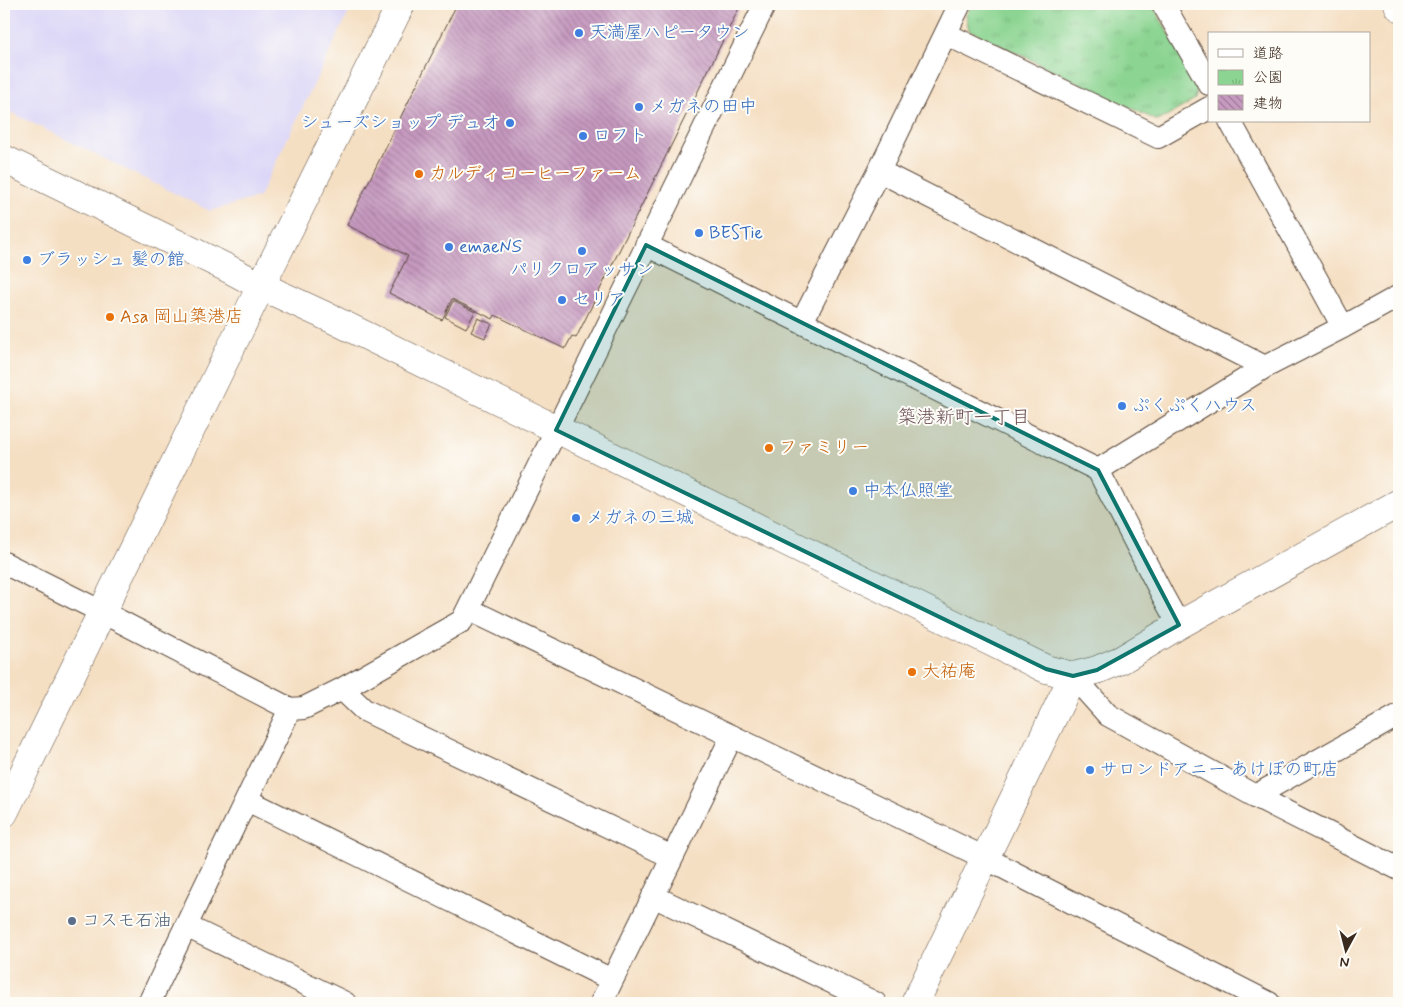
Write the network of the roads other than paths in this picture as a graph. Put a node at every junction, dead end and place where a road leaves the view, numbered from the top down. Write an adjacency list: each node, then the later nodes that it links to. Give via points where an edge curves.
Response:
1 (401, 4): 12 (street)
2 (765, 4): 11 (street)
3 (960, 4): 5 (street)
4 (1163, 4): 6 (street)
5 (946, 34): 7 (street, via 1158,137); 10 (street)
6 (1208, 82)
7 (1208, 109)
8 (1231, 122): 15 (street)
9 (4, 159): 12 (street)
10 (880, 171): 14 (street); 16 (street)
11 (646, 245): 14 (street); 17 (street)
12 (261, 286): 17 (street); 22 (street)
13 (1399, 296): 15 (street)
14 (802, 322): 18 (street)
15 (1343, 327): 16 (street)
16 (1265, 367): 18 (street)
17 (556, 430): 21 (street); 24 (street, via 1046,669)
18 (1098, 470): 23 (street)
19 (1399, 503): 23 (street)
20 (4, 564): 22 (street)
21 (468, 609): 25 (street, via 462,621); 28 (street)
22 (102, 612): 26 (street); 31 (street)
23 (1179, 626): 24 (street, via 1121,660)
24 (1072, 676): 29 (street, via 1108,715); 33 (street)
25 (342, 689): 26 (street, via 304,708); 32 (street, via 364,710)
26 (290, 709): 30 (street)
27 (1399, 715): 29 (street)
28 (732, 736): 32 (street); 33 (street)
29 (1255, 796): 34 (street)
30 (247, 800): 36 (street); 37 (street)
31 (4, 813)
32 (672, 857): 35 (street)
33 (985, 858): 38 (street); 43 (street)
34 (1399, 869)
35 (654, 896): 37 (street); 42 (street)
36 (186, 926): 39 (street); 40 (street)
37 (612, 980): 41 (street)
38 (1258, 1001)
39 (149, 1003)
40 (346, 1003)
41 (601, 1003)
42 (875, 1003)
43 (915, 1003)

